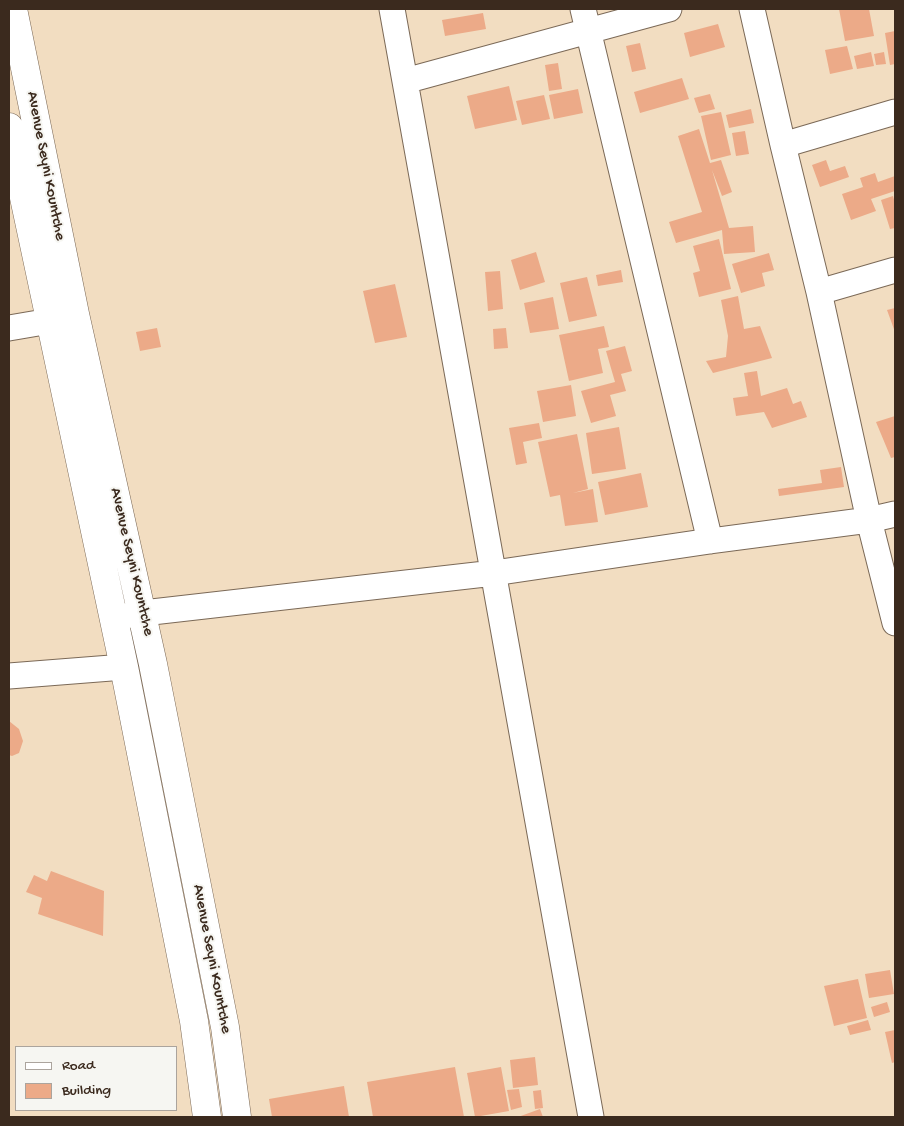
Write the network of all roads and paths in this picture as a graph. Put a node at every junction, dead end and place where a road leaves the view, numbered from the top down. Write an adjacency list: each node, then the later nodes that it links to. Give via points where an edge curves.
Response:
1 (13, 9): 18 (highway, Avenue Seyni Kountche, via 75,314)
2 (392, 9): 6 (street)
3 (669, 9): 5 (street)
4 (752, 9): 9 (street)
5 (586, 20): 6 (street); 16 (street)
6 (405, 81): 17 (street)
7 (895, 112): 9 (street)
8 (9, 127): 12 (highway, Avenue Seyni Kountche)
9 (783, 145): 11 (street)
10 (895, 270): 11 (street)
11 (820, 292): 15 (street)
12 (50, 321): 13 (street); 19 (highway, Avenue Seyni Kountche)
13 (9, 328)
14 (895, 514): 15 (street)
15 (869, 520): 16 (street); 20 (street)
16 (710, 541): 17 (street)
17 (494, 573): 18 (street); 25 (street)
18 (142, 613): 19 (street); 24 (highway, Avenue Seyni Kountche, via 225,1026)
19 (113, 618): 21 (highway, Avenue Seyni Kountche)
20 (895, 623)
21 (124, 667): 22 (street); 23 (highway, Avenue Seyni Kountche, via 194,1021)
22 (9, 676)
23 (207, 1117)
24 (237, 1117)
25 (591, 1117)

